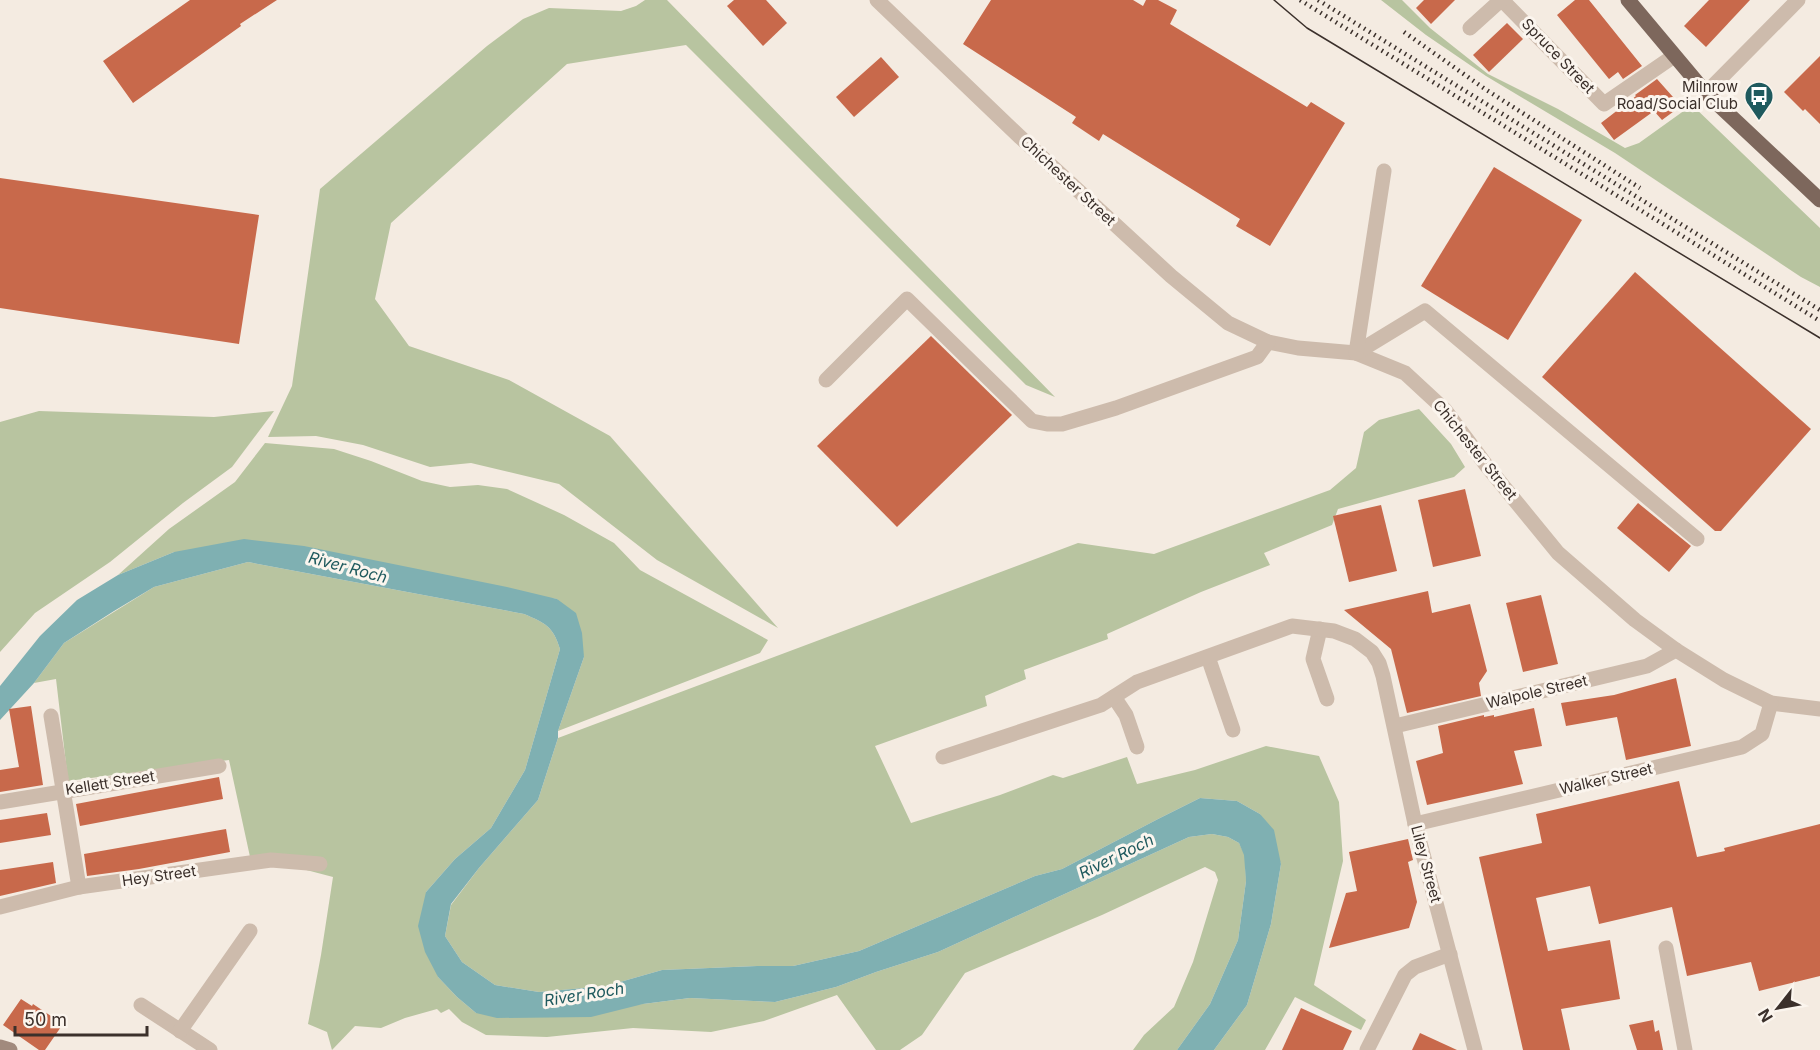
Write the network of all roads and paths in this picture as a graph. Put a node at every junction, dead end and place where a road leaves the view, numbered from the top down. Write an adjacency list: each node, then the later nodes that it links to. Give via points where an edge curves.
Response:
1 (877, 0): 10 (street, Chichester Street, via 1171,276 1228,323)
2 (1502, 0): 5 (street); 6 (street, Spruce Street, via 1604,104)
3 (1628, 0): 6 (main road)
4 (1798, 0): 7 (street)
5 (1470, 28)
6 (1674, 56): 7 (main road)
7 (1706, 93): 9 (main road)
8 (1384, 171): 11 (street)
9 (1820, 200)
10 (1268, 342): 11 (street, Chichester Street); 12 (street, via 1257,357 1116,408 1062,424 1047,424 1032,421 907,298)
11 (1356, 353): 13 (street, via 1425,310); 15 (street, Chichester Street, via 1405,373 1445,410 1558,553)
12 (826, 380)
13 (1697, 539)
14 (1320, 629): 16 (street, Liley Street, via 1292,626); 18 (street, via 1313,659); 22 (street, Liley Street, via 1355,639 1372,652 1383,676)
15 (1676, 650): 19 (street, Chichester Street); 22 (street, Walpole Street, via 1647,666)
16 (1209, 657): 17 (street, Liley Street, via 1137,682); 23 (street)
17 (1114, 697): 24 (street, via 1126,715); 25 (street, Liley Street, via 1101,705)
18 (1327, 699)
19 (1771, 703): 20 (street, Chichester Street); 29 (street, Walker Street, via 1762,734 1742,747)
20 (1820, 709)
21 (51, 716): 27 (street)
22 (1395, 726): 29 (street, Liley Street)
23 (1233, 730)
24 (1137, 747)
25 (943, 757)
26 (219, 766): 27 (street, Kellett Street)
27 (63, 791): 28 (street, Kellett Street); 31 (street)
28 (0, 802)
29 (1415, 824): 35 (street, Liley Street)
30 (320, 864): 31 (street, Hey Street, via 271,861)
31 (79, 887): 32 (street, Hey Street)
32 (0, 908)
33 (250, 931): 37 (street)
34 (1666, 948): 43 (street)
35 (1450, 954): 41 (street, via 1415,967 1405,975); 42 (street, Liley Street)
36 (141, 1005): 37 (street)
37 (180, 1031): 40 (street)
38 (0, 1047): 39 (main road)
39 (10, 1050)
40 (210, 1050)
41 (1367, 1050)
42 (1475, 1050)
43 (1685, 1050)

